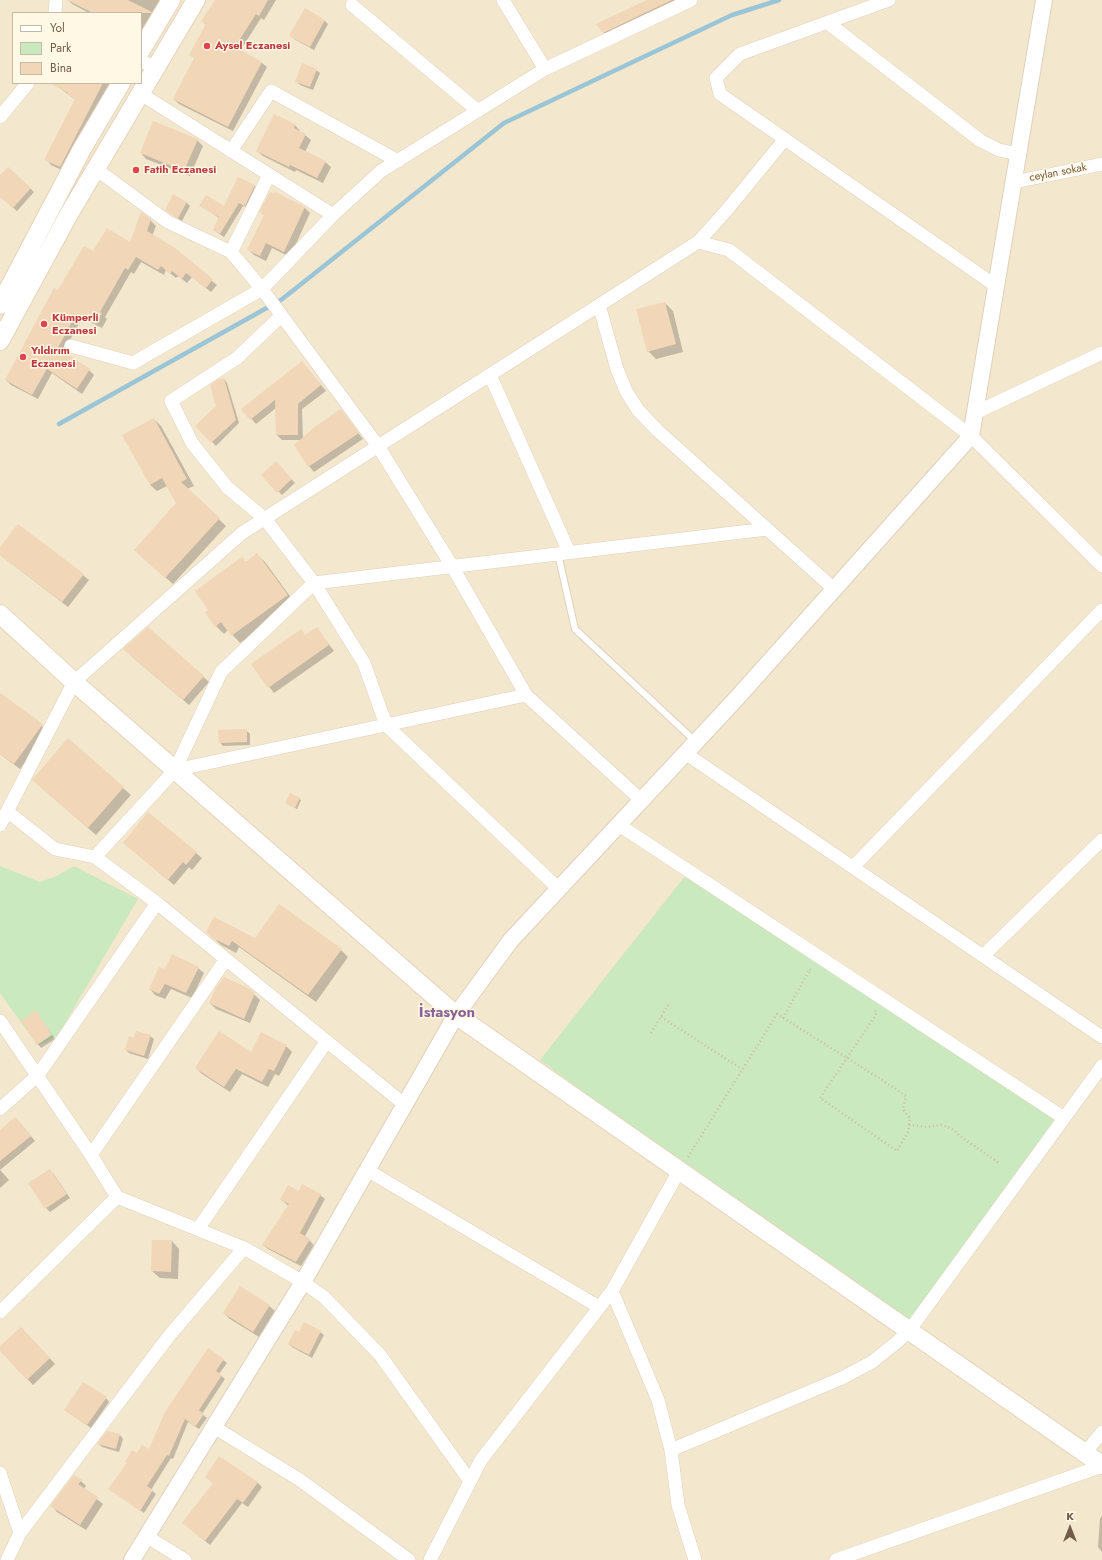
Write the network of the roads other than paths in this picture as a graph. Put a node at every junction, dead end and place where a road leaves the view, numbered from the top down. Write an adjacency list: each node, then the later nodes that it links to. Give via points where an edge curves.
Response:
1 (171, 0): 9 (main road)
2 (196, 0): 10 (main road)
3 (503, 0): 11 (street)
4 (691, 0): 11 (street)
5 (889, 0): 8 (street)
6 (1044, 0): 19 (street)
7 (352, 2): 15 (street)
8 (828, 23): 17 (street, via 740,54 716,78 720,94); 19 (street, via 981,141 999,150)
9 (142, 48)
10 (148, 65): 14 (main road)
11 (545, 69): 15 (street)
12 (27, 84): 16 (street)
13 (121, 84): 30 (main road, via 82,149)
14 (141, 94): 18 (street); 22 (main road)
15 (478, 111): 20 (street)
16 (0, 117)
17 (785, 139): 26 (street); 28 (street)
18 (230, 151): 20 (street, via 271,91); 23 (street)
19 (1018, 154): 24 (street)
20 (398, 161): 25 (street, via 381,171)
21 (1102, 164): 24 (street, ceylan sokak)
22 (96, 169): 27 (street, via 168,222); 33 (main road)
23 (269, 175): 25 (street); 27 (street)
24 (1014, 182): 28 (street)
25 (333, 215): 29 (street)
26 (698, 242): 31 (street); 38 (street, via 729,250)
27 (231, 252): 29 (street)
28 (996, 286): 37 (street)
29 (265, 292): 32 (street); 34 (street, via 133,363)
30 (0, 305)
31 (599, 305): 36 (street); 41 (street, via 617,368 626,391 638,410)
32 (280, 314): 39 (street); 40 (street, via 237,358 171,401 192,443 227,487)
33 (0, 341)
34 (71, 346)
35 (1102, 353): 37 (street)
36 (490, 375): 39 (street); 42 (street)
37 (974, 414): 38 (street)
38 (971, 436): 44 (street); 46 (street)
39 (378, 446): 40 (street); 43 (street)
40 (265, 518): 45 (street); 49 (street, via 242,534)
41 (767, 529): 42 (street); 46 (street)
42 (563, 553): 43 (street); 52 (lane, via 575,629)
43 (452, 566): 45 (street); 50 (street)
44 (1102, 566)
45 (314, 582): 51 (street, via 364,664); 53 (street, via 221,672)
46 (834, 589): 52 (street)
47 (1102, 610): 60 (street)
48 (0, 614): 49 (main road)
49 (74, 682): 53 (main road); 55 (street)
50 (526, 695): 51 (street); 54 (street)
51 (386, 725): 53 (street); 61 (street)
52 (690, 748): 54 (street); 60 (street)
53 (175, 770): 59 (street); 65 (main road)
54 (641, 800): 56 (street)
55 (7, 811): 57 (street); 59 (street, via 55,850)
56 (619, 824): 61 (street); 73 (street)
57 (0, 825)
58 (1102, 840): 63 (street)
59 (95, 857): 62 (street)
60 (853, 868): 63 (street)
61 (559, 889): 65 (street, via 511,940)
62 (157, 903): 64 (street); 70 (street)
63 (983, 956): 67 (street)
64 (226, 959): 68 (street); 74 (street)
65 (456, 1015): 71 (street); 76 (main road)
66 (0, 1021): 70 (street)
67 (1102, 1037)
68 (327, 1041): 71 (street); 78 (street)
69 (1102, 1066): 73 (street)
70 (38, 1075): 72 (street); 74 (street)
71 (405, 1105): 75 (street)
72 (0, 1109)
73 (1064, 1118): 84 (street)
74 (91, 1155): 77 (street)
75 (368, 1170): 80 (street); 82 (street)
76 (679, 1171): 81 (street); 84 (main road)
77 (117, 1197): 78 (street); 83 (street)
78 (198, 1229): 79 (street)
79 (244, 1248): 80 (street); 92 (street, via 169,1336)
80 (303, 1282): 85 (street); 91 (street, via 324,1297 380,1355)
81 (612, 1291): 82 (street); 87 (street, via 658,1400)
82 (599, 1307): 91 (street, via 481,1460)
83 (0, 1312)
84 (909, 1331): 87 (street, via 858,1371); 88 (main road)
85 (214, 1427): 93 (street); 97 (street, via 300,1480)
86 (1102, 1432): 88 (street)
87 (671, 1450): 99 (street, via 678,1505)
88 (1085, 1454): 89 (main road)
89 (1102, 1466): 100 (street)
90 (0, 1473): 92 (street)
91 (470, 1481): 98 (street)
92 (20, 1533): 94 (street)
93 (146, 1536): 95 (street); 96 (street)
94 (8, 1560)
95 (132, 1560)
96 (185, 1560)
97 (409, 1560)
98 (430, 1560)
99 (696, 1560)
100 (836, 1560)

